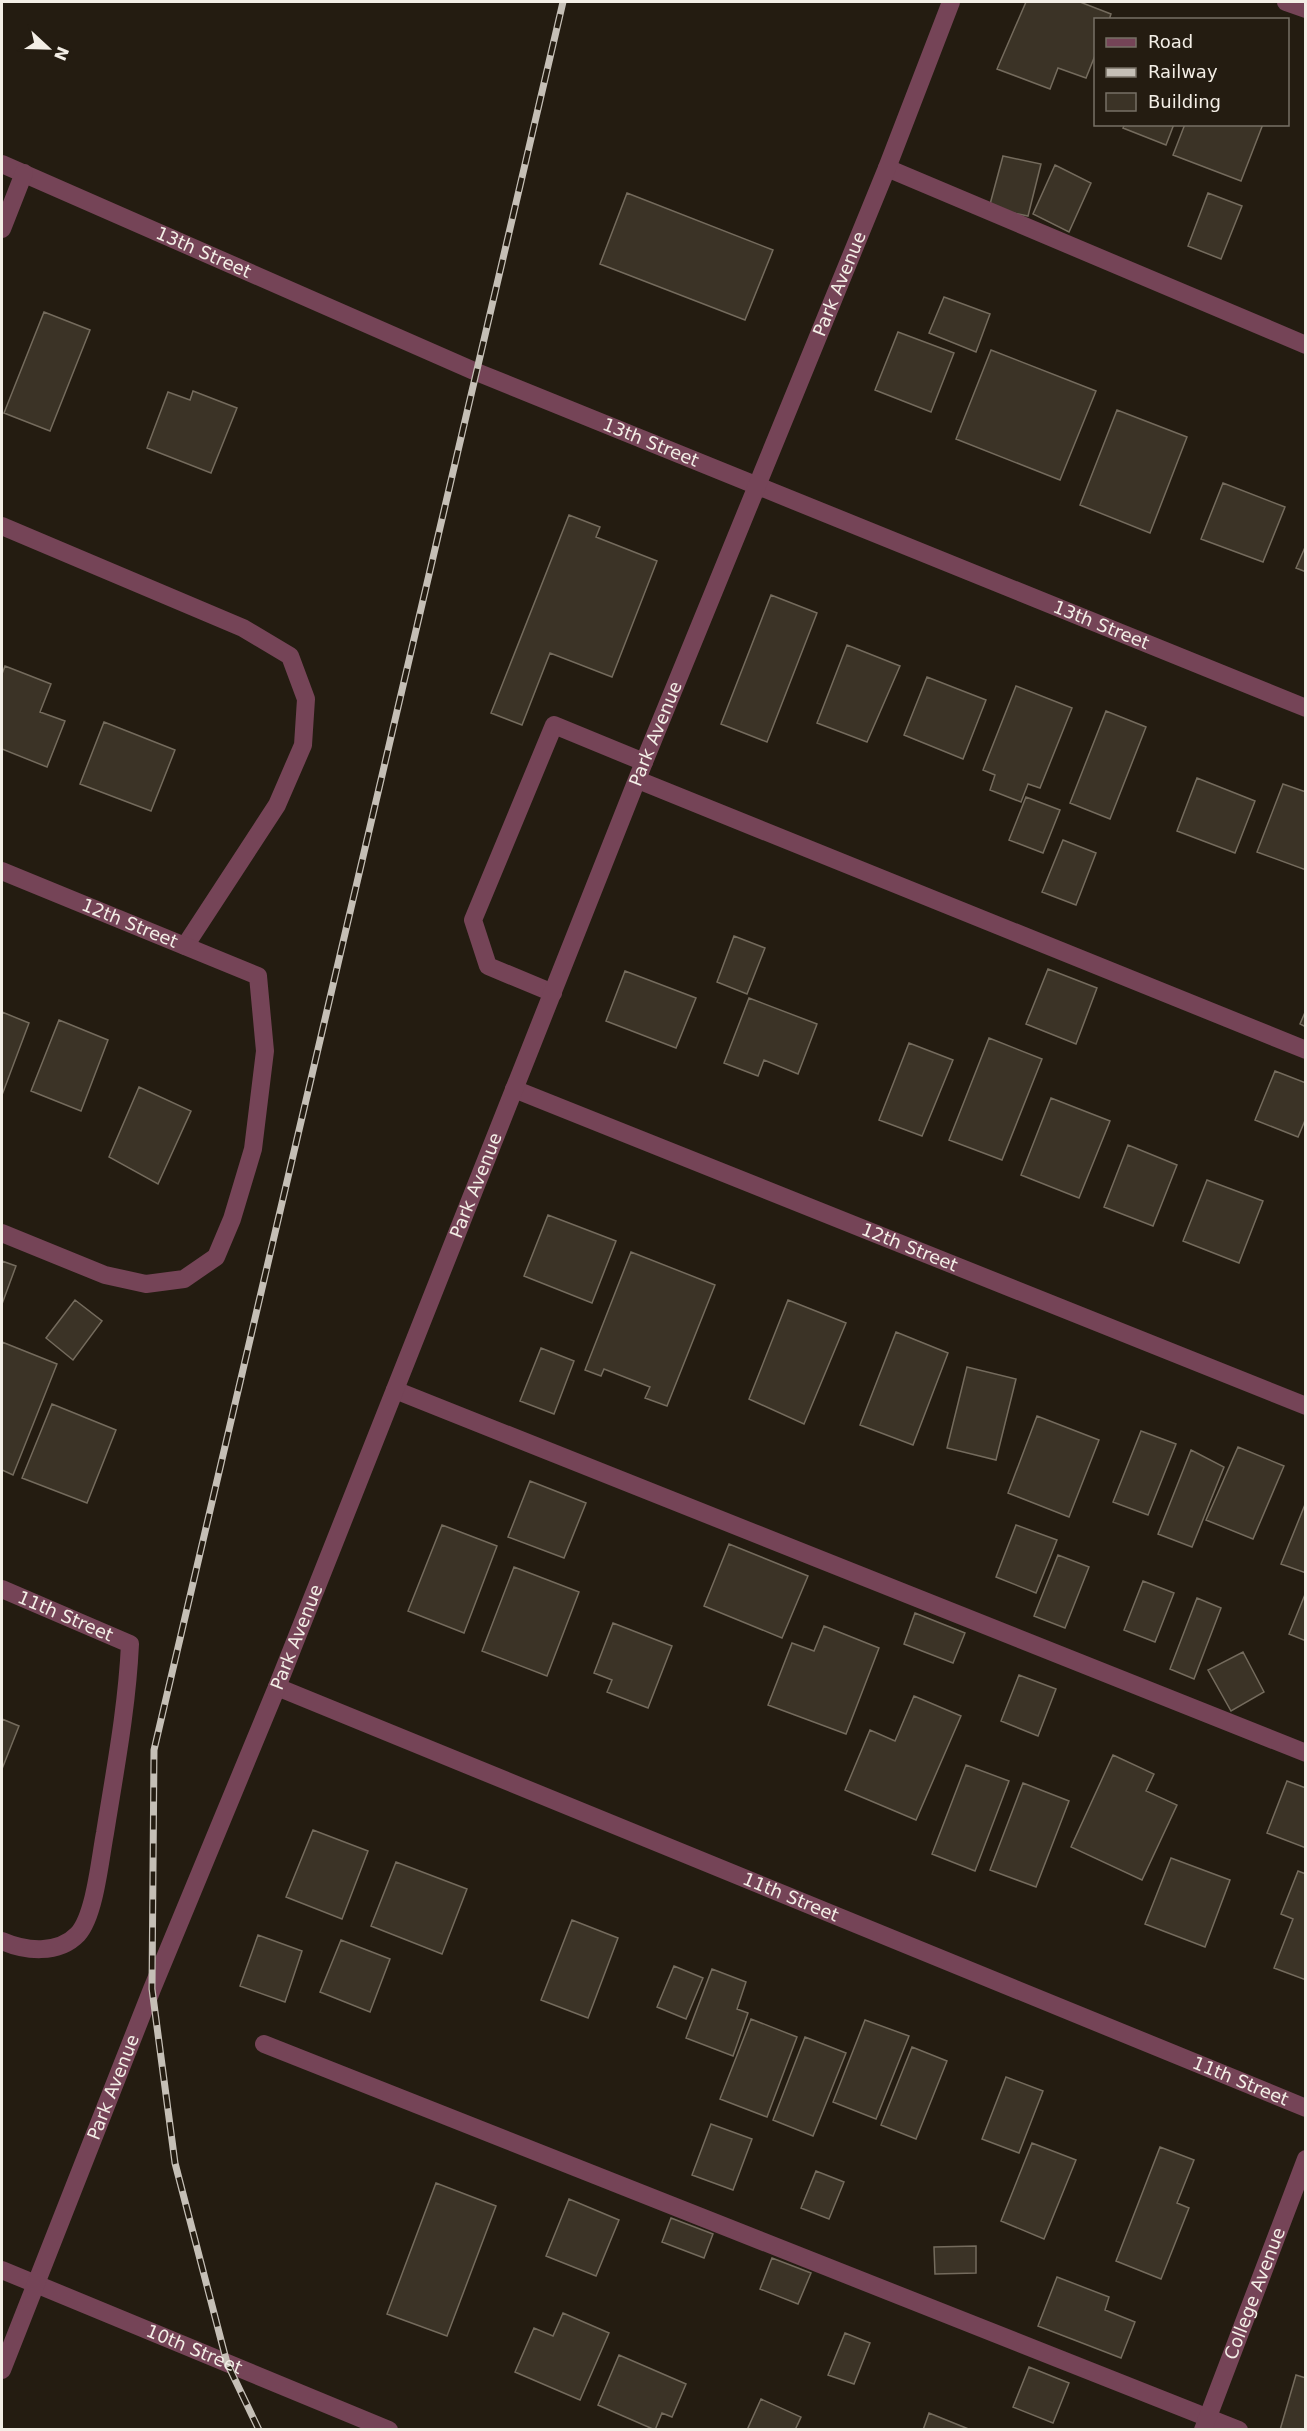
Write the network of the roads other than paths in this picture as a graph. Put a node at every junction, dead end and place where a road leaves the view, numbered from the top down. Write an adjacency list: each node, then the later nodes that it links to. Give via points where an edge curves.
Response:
1 (951, 2): 5 (street, Park Avenue)
2 (1286, 2): 3 (street)
3 (1305, 9)
4 (2, 164): 6 (street, 13th Street)
5 (887, 168): 8 (street); 9 (street, Park Avenue)
6 (24, 173): 7 (street); 9 (street, 13th Street, via 474,371)
7 (2, 229)
8 (1305, 345)
9 (758, 485): 11 (street, 13th Street); 12 (street, Park Avenue)
10 (2, 526): 15 (street, via 243,628 290,656 306,699 303,745 277,805)
11 (1305, 708)
12 (644, 762): 13 (street, Park Avenue); 16 (street, via 554,725 473,920 488,966)
13 (638, 780): 16 (street, Park Avenue); 17 (street)
14 (2, 871): 15 (street, 12th Street)
15 (185, 946): 19 (street, 12th Street, via 258,976 265,1051 253,1149 232,1220 216,1257 184,1279 146,1284 105,1275)
16 (553, 993): 18 (street, Park Avenue)
17 (1305, 1050)
18 (514, 1089): 20 (street, Park Avenue); 21 (street, 12th Street)
19 (2, 1233)
20 (394, 1390): 23 (street, Park Avenue); 24 (street)
21 (1305, 1406)
22 (2, 1589): 25 (street, 11th Street, via 130,1644 127,1701 94,1896 79,1932 68,1942 44,1950)
23 (277, 1687): 27 (street, 11th Street); 30 (street, Park Avenue)
24 (1305, 1753)
25 (2, 1941)
26 (264, 2044): 32 (street)
27 (1305, 2108)
28 (1305, 2159): 32 (street, College Avenue)
29 (2, 2270): 30 (street, 10th Street)
30 (36, 2283): 31 (street, Park Avenue); 33 (street, 10th Street)
31 (2, 2370)
32 (1205, 2423): 34 (street)
33 (389, 2430)
34 (1239, 2430)

